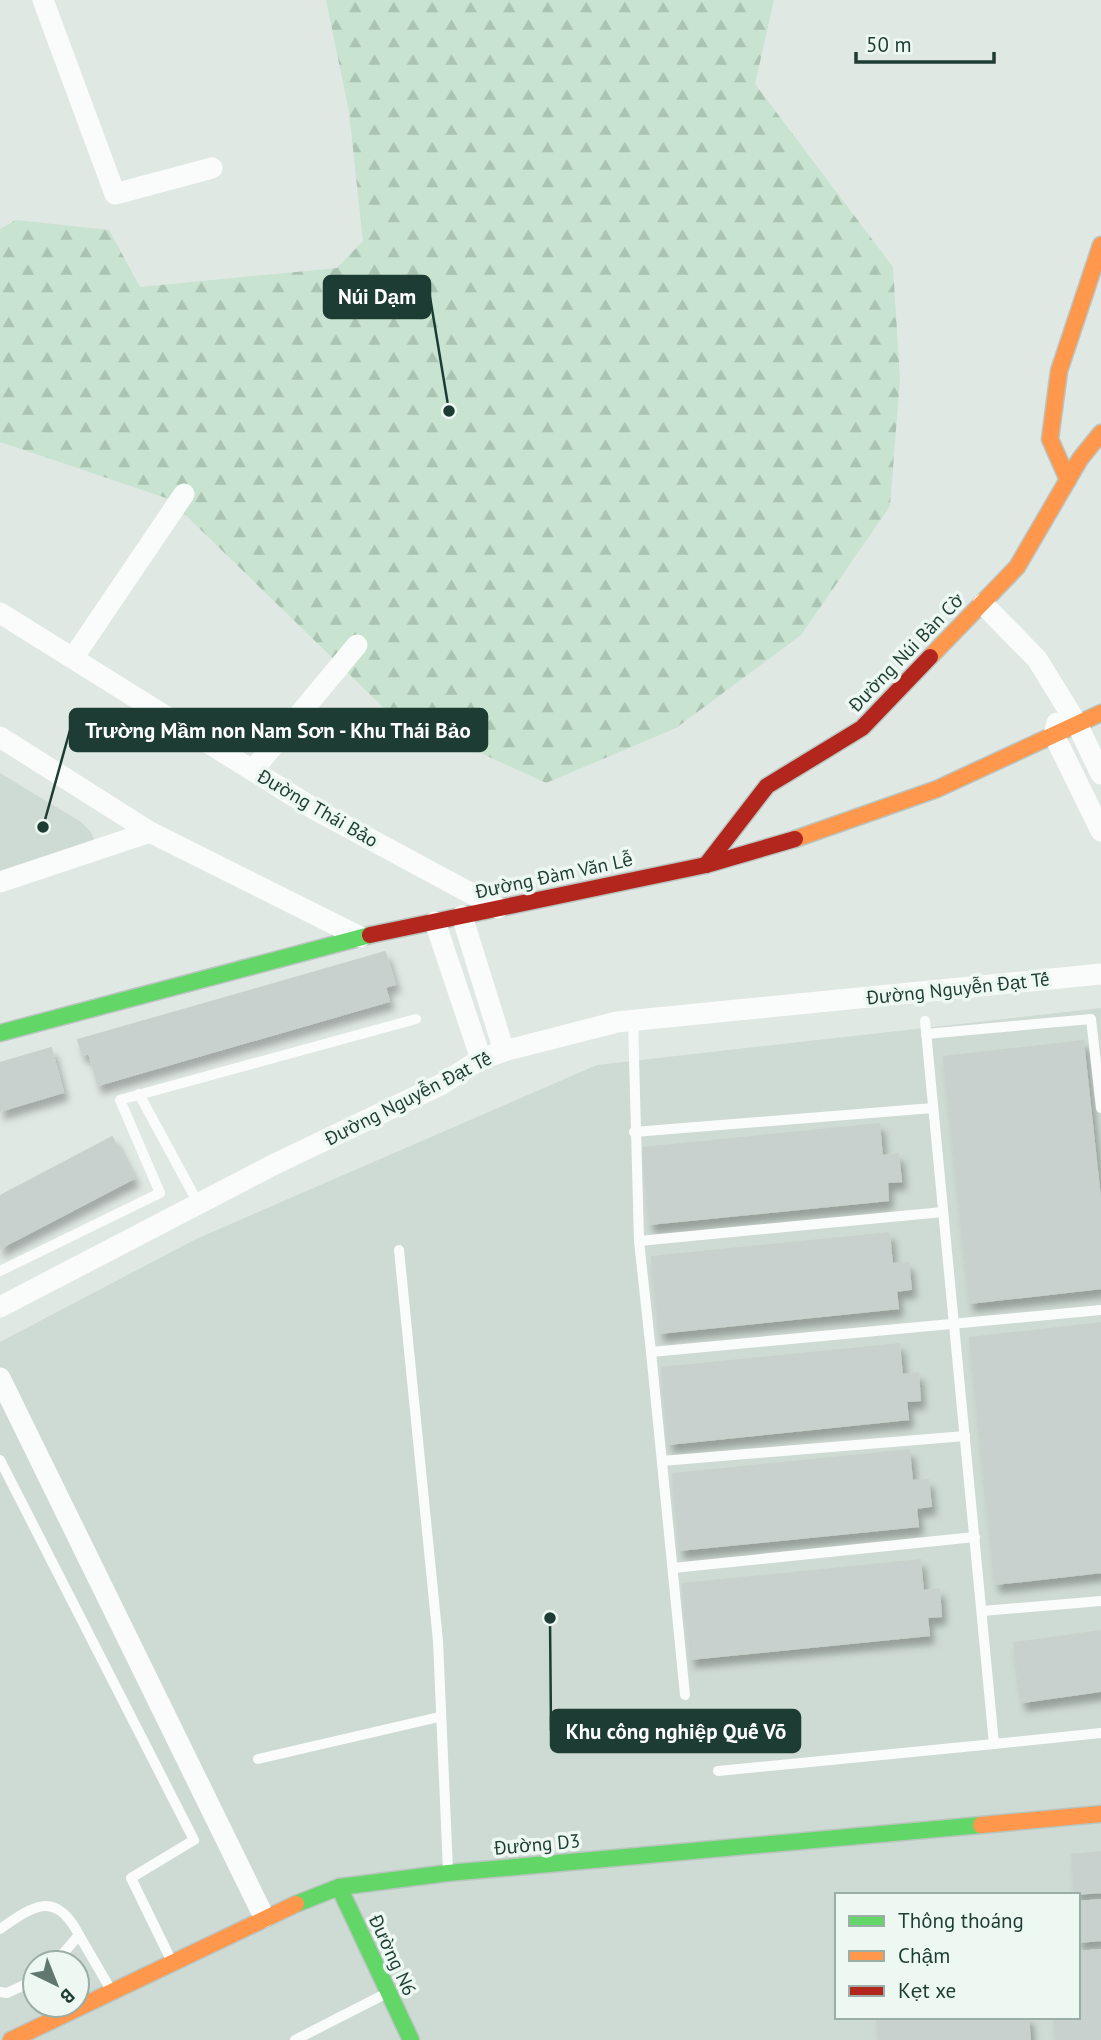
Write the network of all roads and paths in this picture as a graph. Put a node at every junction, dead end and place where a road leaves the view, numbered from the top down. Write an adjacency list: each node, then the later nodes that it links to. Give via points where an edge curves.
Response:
1 (43, 0): 2 (street, via 115,194)
2 (212, 169)
3 (1101, 245): 5 (main road, via 1059,372 1050,439)
4 (1101, 433): 5 (main road, Đường Núi Bàn Cờ)
5 (1068, 480): 7 (main road, Đường Núi Bàn Cờ, via 1017,568)
6 (184, 494): 10 (street)
7 (983, 604): 11 (street, via 1037,659); 20 (main road, Đường Núi Bàn Cờ, via 862,728 767,786)
8 (0, 613): 10 (street, Đường Thái Bảo)
9 (357, 645): 16 (street)
10 (73, 658): 16 (street, Đường Thái Bảo)
11 (1063, 700): 13 (street); 14 (street)
12 (1101, 713): 13 (main road, Đường Đàm Văn Lễ)
13 (1077, 724): 14 (main road, Đường Đàm Văn Lễ); 17 (street)
14 (1054, 735): 18 (street); 20 (main road, Đường Đàm Văn Lễ, via 937,789 821,832)
15 (0, 737): 19 (street)
16 (253, 770): 22 (street, Đường Thái Bảo, via 316,810)
17 (1101, 774)
18 (1101, 831)
19 (150, 832): 21 (street); 25 (street)
20 (706, 865): 22 (main road, Đường Đàm Văn Lễ)
21 (0, 882)
22 (498, 908): 23 (main road, Đường Đàm Văn Lễ)
23 (462, 916): 24 (main road, Đường Đàm Văn Lễ); 32 (street)
24 (435, 922): 25 (main road, Đường Đàm Văn Lễ); 33 (street)
25 (360, 937): 30 (main road, Đường Đàm Văn Lễ)
26 (1101, 974): 28 (street, Đường Nguyễn Đạt Tế)
27 (416, 1019): 34 (lane)
28 (633, 1020): 32 (street, Đường Nguyễn Đạt Tế); 37 (lane)
29 (925, 1021): 31 (lane)
30 (0, 1033)
31 (926, 1034): 35 (lane); 36 (lane, via 1091,1018)
32 (504, 1051): 33 (street, Đường Nguyễn Đạt Tế)
33 (481, 1059): 38 (street, Đường Nguyễn Đạt Tế, via 442,1084)
34 (139, 1094): 38 (lane); 42 (lane, via 120,1100 160,1193)
35 (933, 1108): 37 (lane); 39 (lane)
36 (1101, 1108)
37 (634, 1132): 40 (lane)
38 (198, 1203): 43 (street, Đường Nguyễn Đạt Tế)
39 (943, 1212): 40 (lane); 45 (lane)
40 (639, 1241): 46 (lane)
41 (399, 1250): 56 (lane, via 438,1641)
42 (0, 1271)
43 (0, 1307)
44 (1101, 1310): 45 (lane)
45 (954, 1324): 46 (lane); 48 (lane)
46 (651, 1352): 50 (lane)
47 (0, 1378): 66 (street)
48 (965, 1437): 50 (lane); 51 (lane)
49 (0, 1460): 70 (lane, via 194,1840 131,1878)
50 (662, 1461): 52 (lane)
51 (975, 1537): 52 (lane); 54 (lane)
52 (673, 1568): 55 (lane)
53 (1101, 1601): 54 (lane)
54 (982, 1611): 58 (lane)
55 (685, 1695)
56 (439, 1717): 59 (lane); 62 (lane)
57 (1101, 1733): 58 (lane)
58 (994, 1744): 60 (lane)
59 (258, 1759)
60 (718, 1771)
61 (1101, 1814): 62 (main road, Đường D3)
62 (448, 1873): 63 (main road, Đường D3)
63 (339, 1887): 64 (main road, Đường D3); 74 (main road, Đường N6)
64 (319, 1893): 65 (main road); 66 (main road, Đường D3)
65 (331, 1915)
66 (264, 1917): 70 (main road, Đường D3)
67 (0, 1929): 68 (lane, via 47,1904 60,1908)
68 (79, 1935): 69 (lane); 72 (lane)
69 (67, 1949)
70 (171, 1962): 72 (main road, Đường D3)
71 (21, 1986): 73 (lane)
72 (111, 1990): 75 (main road, Đường D3)
73 (0, 1992)
74 (376, 1993): 76 (lane); 77 (main road, Đường N6); 78 (main road, Đường N6)
75 (11, 2040)
76 (295, 2040)
77 (394, 2040)
78 (411, 2040)

